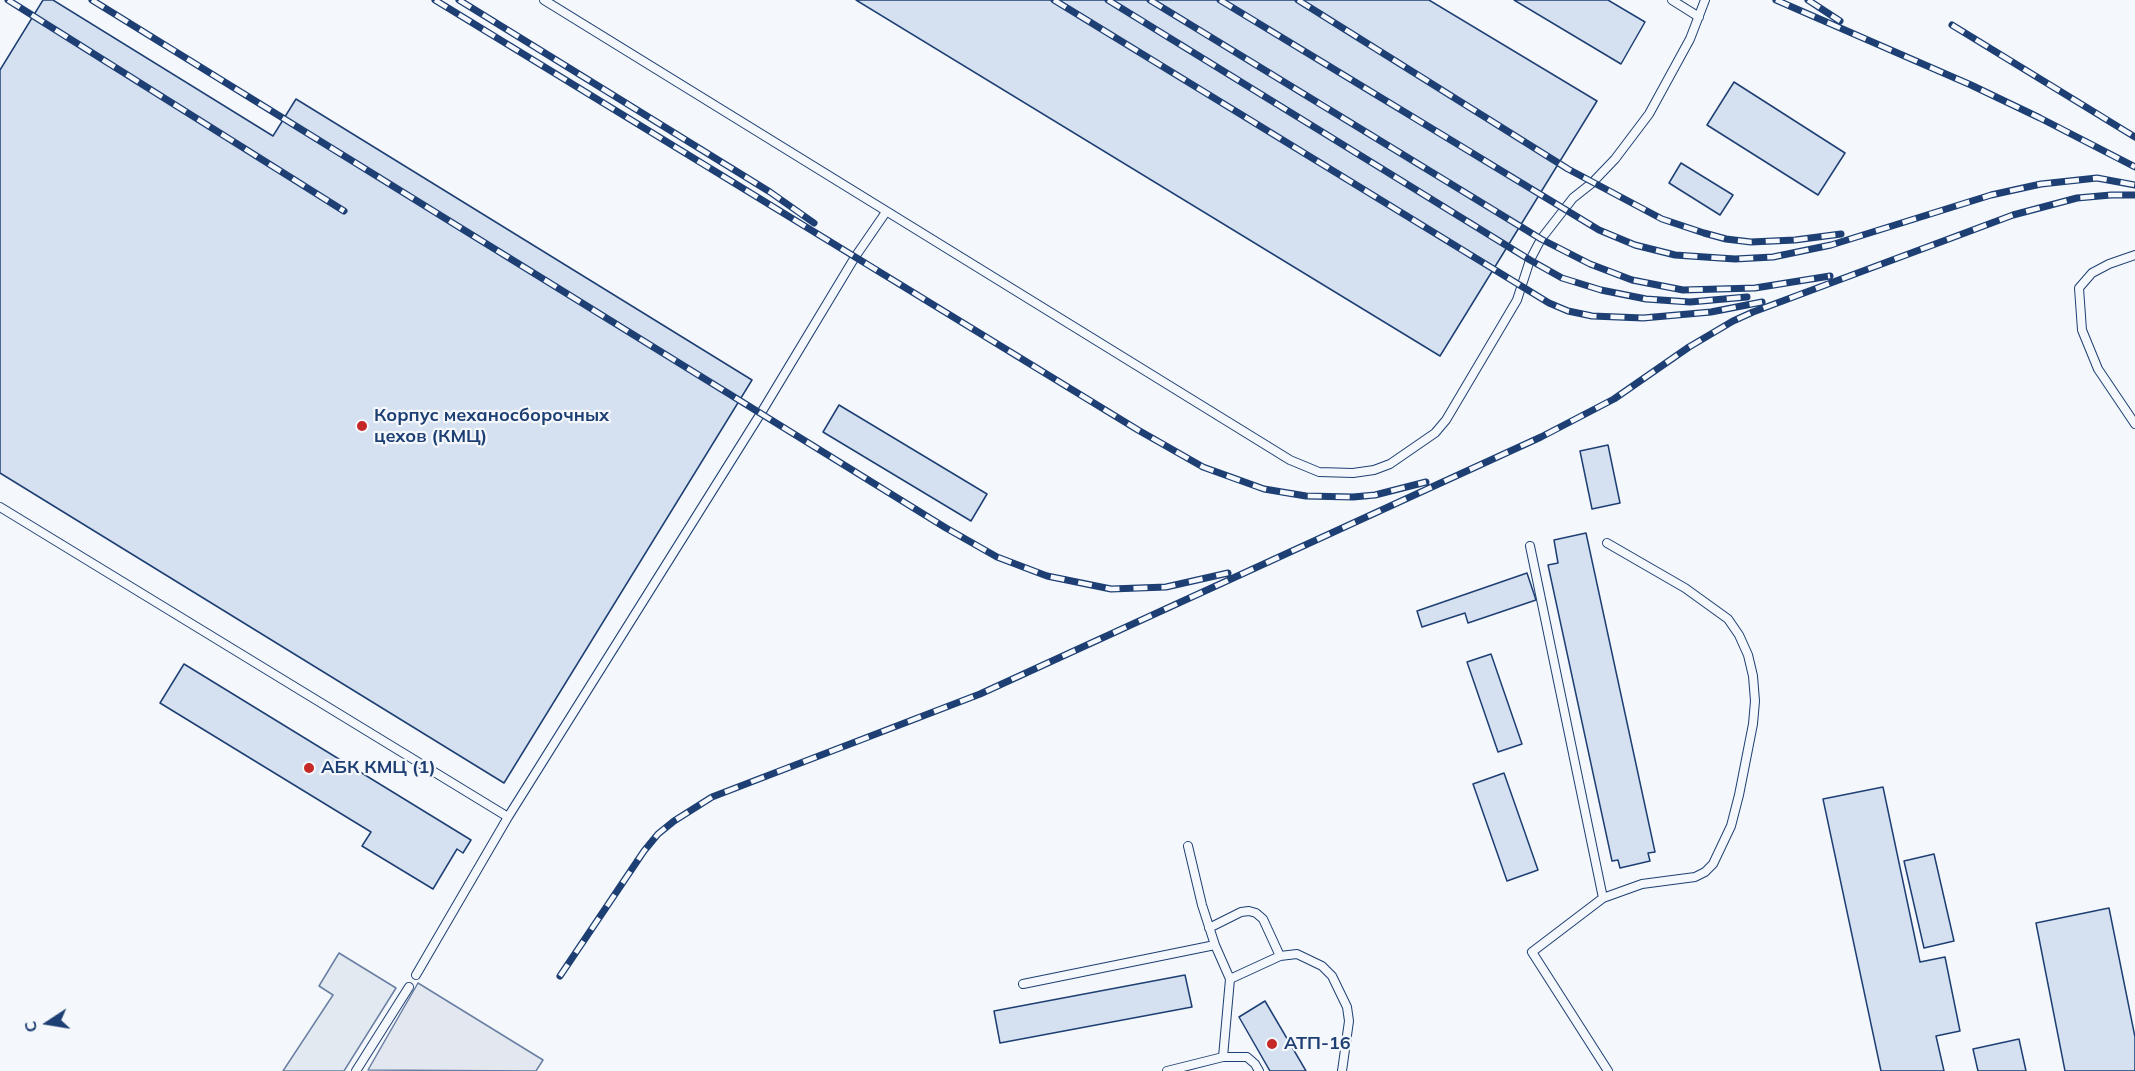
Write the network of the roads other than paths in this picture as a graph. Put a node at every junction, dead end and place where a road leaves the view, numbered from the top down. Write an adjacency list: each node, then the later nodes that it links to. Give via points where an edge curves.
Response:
1 (544, 0): 5 (lane)
2 (1672, 0): 4 (lane)
3 (1705, 0): 4 (lane)
4 (1699, 17): 5 (lane, via 1649,114 1615,159 1573,198 1541,239 1517,300 1446,420 1404,456 1374,470 1319,472 1290,460)
5 (886, 212): 11 (lane)
6 (2135, 255): 7 (lane, via 2092,273 2079,288 2082,330 2098,369)
7 (2135, 424)
8 (0, 507): 11 (lane)
9 (1607, 543): 13 (lane, via 1685,588 1728,619 1748,655 1755,700 1739,795 1731,826 1713,864 1695,877 1642,884)
10 (1530, 546): 13 (lane)
11 (508, 817): 17 (lane)
12 (1188, 846): 14 (lane)
13 (1604, 898): 26 (lane, via 1532,952)
14 (1209, 928): 15 (lane); 16 (lane, via 1240,912 1256,913 1263,919)
15 (1215, 945): 18 (lane); 19 (lane)
16 (1281, 956): 18 (lane); 25 (lane, via 1297,954 1322,966 1332,976 1347,1007 1349,1021)
17 (416, 975)
18 (1230, 979): 21 (lane)
19 (1023, 984)
20 (409, 987): 22 (lane)
21 (1223, 1058): 23 (lane); 24 (lane, via 1247,1058)
22 (356, 1071)
23 (1167, 1071)
24 (1259, 1071)
25 (1342, 1071)
26 (1608, 1071)

